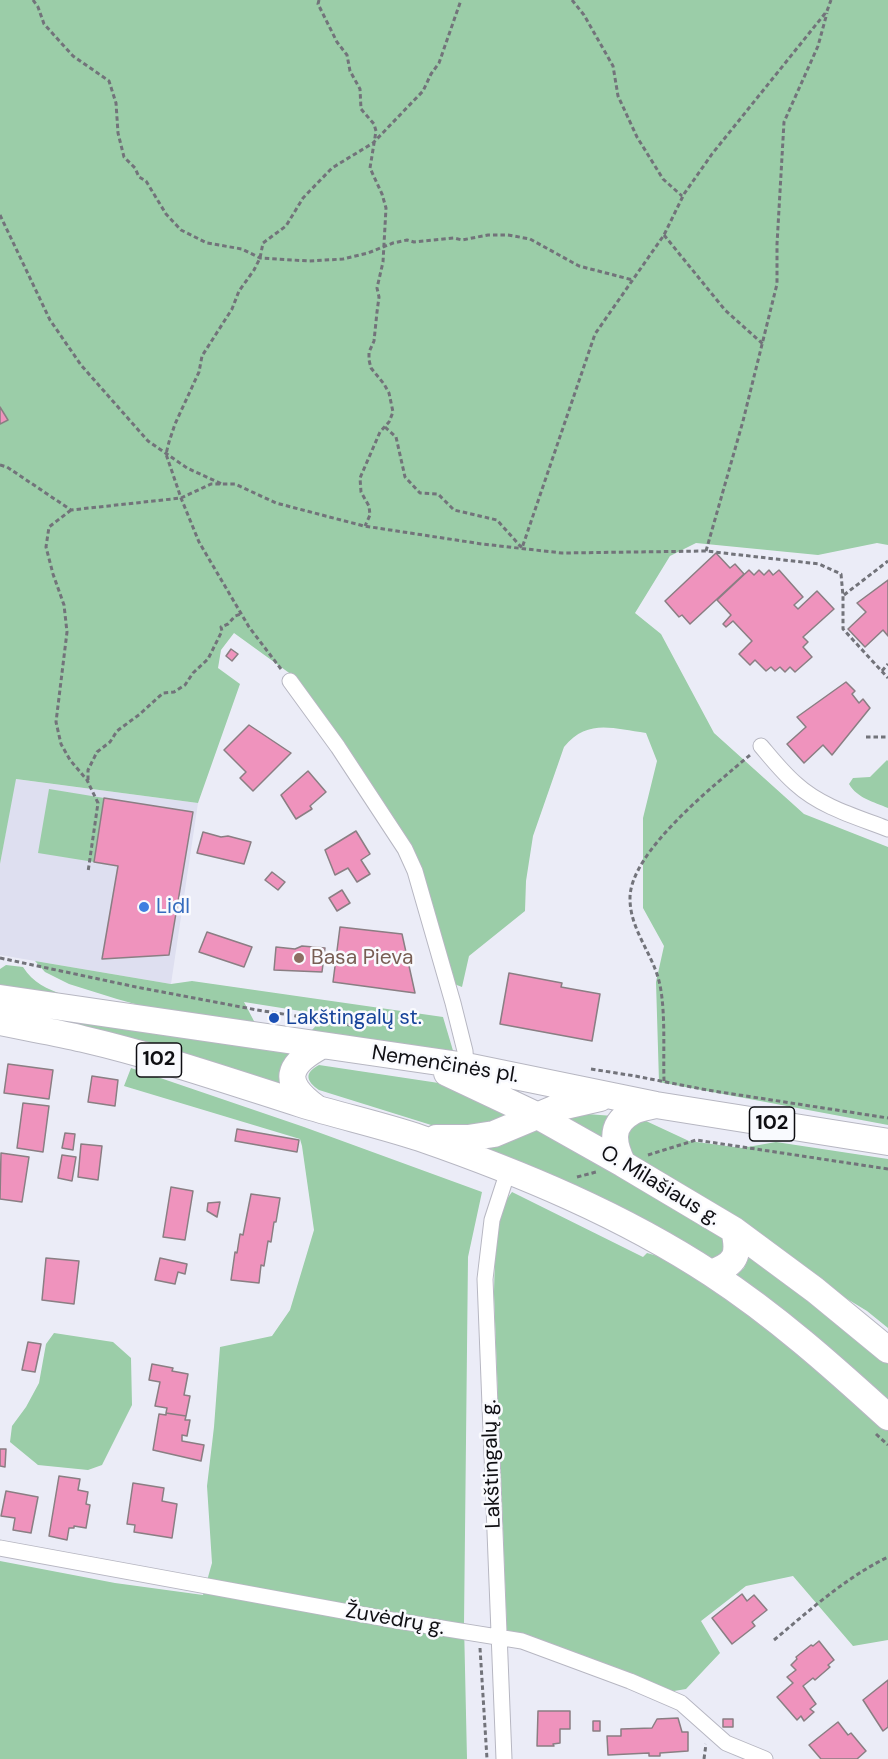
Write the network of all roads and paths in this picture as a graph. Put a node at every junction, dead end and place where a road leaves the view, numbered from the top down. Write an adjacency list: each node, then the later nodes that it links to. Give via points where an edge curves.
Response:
1 (33, 0): 12 (path, via 44,24 73,56 109,81 124,157 176,225 201,240 242,249)
2 (320, 0): 7 (path, via 318,4 347,55 360,89 361,109 374,124)
3 (461, 0): 7 (path, via 439,63 423,91)
4 (572, 0): 8 (path, via 613,66 618,96 637,137 663,179)
5 (831, 0): 6 (path)
6 (827, 11): 8 (path); 14 (path, via 818,46 784,122 777,284)
7 (374, 142): 11 (path, via 370,168 386,208); 12 (path, via 332,168 303,198 286,226 263,243)
8 (682, 196): 10 (path)
9 (0, 215): 16 (path, via 37,296 81,365 147,441)
10 (664, 235): 13 (path); 14 (path, via 725,310)
11 (384, 246): 12 (path, via 344,259); 13 (path, via 407,240 508,235 531,239 579,266); 15 (path, via 369,360 392,402 393,412)
12 (260, 258): 16 (path, via 202,356)
13 (633, 280): 22 (path, via 595,334)
14 (762, 344): 23 (path)
15 (385, 427): 21 (path, via 360,478 370,515); 22 (path, via 396,437 405,477 420,492 438,494 454,510 497,520)
16 (166, 454): 18 (path); 19 (path)
17 (0, 465): 20 (path)
18 (223, 484): 19 (path, via 211,484); 21 (path, via 235,484 276,503)
19 (181, 498): 20 (path); 26 (path, via 199,542)
20 (71, 510): 34 (path, via 49,528 46,547 64,605 67,632 56,722 61,744)
21 (364, 526): 22 (path)
22 (522, 548): 23 (path, via 562,553)
23 (706, 551): 25 (path, via 819,564 841,574)
24 (888, 561): 25 (path)
25 (843, 596): 28 (path, via 843,629)
26 (242, 614): 30 (path); 34 (path, via 221,627 208,659 185,686 163,693 97,752 88,770)
27 (888, 664): 28 (path)
28 (882, 671): 29 (path)
29 (888, 678)
30 (290, 681): 43 (street, via 338,747 415,871 453,1004)
31 (866, 737): 32 (path)
32 (888, 737)
33 (761, 746): 35 (street, via 810,795); 44 (path, via 700,798 654,846 641,862 631,888 633,921 659,979 662,996)
34 (88, 782): 36 (path, via 98,803)
35 (888, 829)
36 (88, 872)
37 (0, 958): 38 (path)
38 (9, 958)
39 (0, 998): 41 (main road, Nemenčinės pl. / 102)
40 (0, 1022): 47 (main road, 102, via 83,1039)
41 (321, 1046): 42 (main road, Nemenčinės pl. / 102); 47 (main road, via 303,1056 293,1077 297,1091)
42 (410, 1059): 43 (main road, Nemenčinės pl. / 102); 48 (main road, O. Milašiaus g.)
43 (466, 1066): 45 (main road, Nemenčinės pl. / 102)
44 (664, 1081)
45 (609, 1096): 46 (main road, Nemenčinės pl. / 102); 48 (main road, 102)
46 (656, 1106): 50 (main road, Nemenčinės pl. / 102); 51 (main road, via 632,1112 616,1129 615,1149)
47 (316, 1108): 49 (main road, 102)
48 (536, 1115): 49 (main road, 102, via 494,1134); 51 (main road, O. Milašiaus g.)
49 (418, 1138): 53 (main road)
50 (888, 1142)
51 (623, 1164): 52 (path, via 696,1140); 54 (path); 55 (main road, O. Milašiaus g.)
52 (888, 1169)
53 (508, 1172): 54 (main road); 63 (street, Lakštingalų g., via 492,1220 485,1279)
54 (545, 1187): 56 (main road, via 646,1235)
55 (734, 1230): 56 (main road, via 735,1258); 57 (main road, O. Milašiaus g.)
56 (711, 1274): 58 (main road, via 779,1321 833,1366)
57 (888, 1350)
58 (880, 1424): 59 (path)
59 (888, 1446)
60 (0, 1548): 62 (street, Žuvėdrų g.)
61 (888, 1557): 64 (path, via 863,1569)
62 (479, 1634): 63 (street, Žuvėdrų g.); 65 (path)
63 (499, 1636): 66 (street, Lakštingalų g.); 67 (street, Žuvėdrų g., via 668,1696 692,1711 726,1743)
64 (774, 1640)
65 (487, 1759)
66 (504, 1759)
67 (765, 1759)

